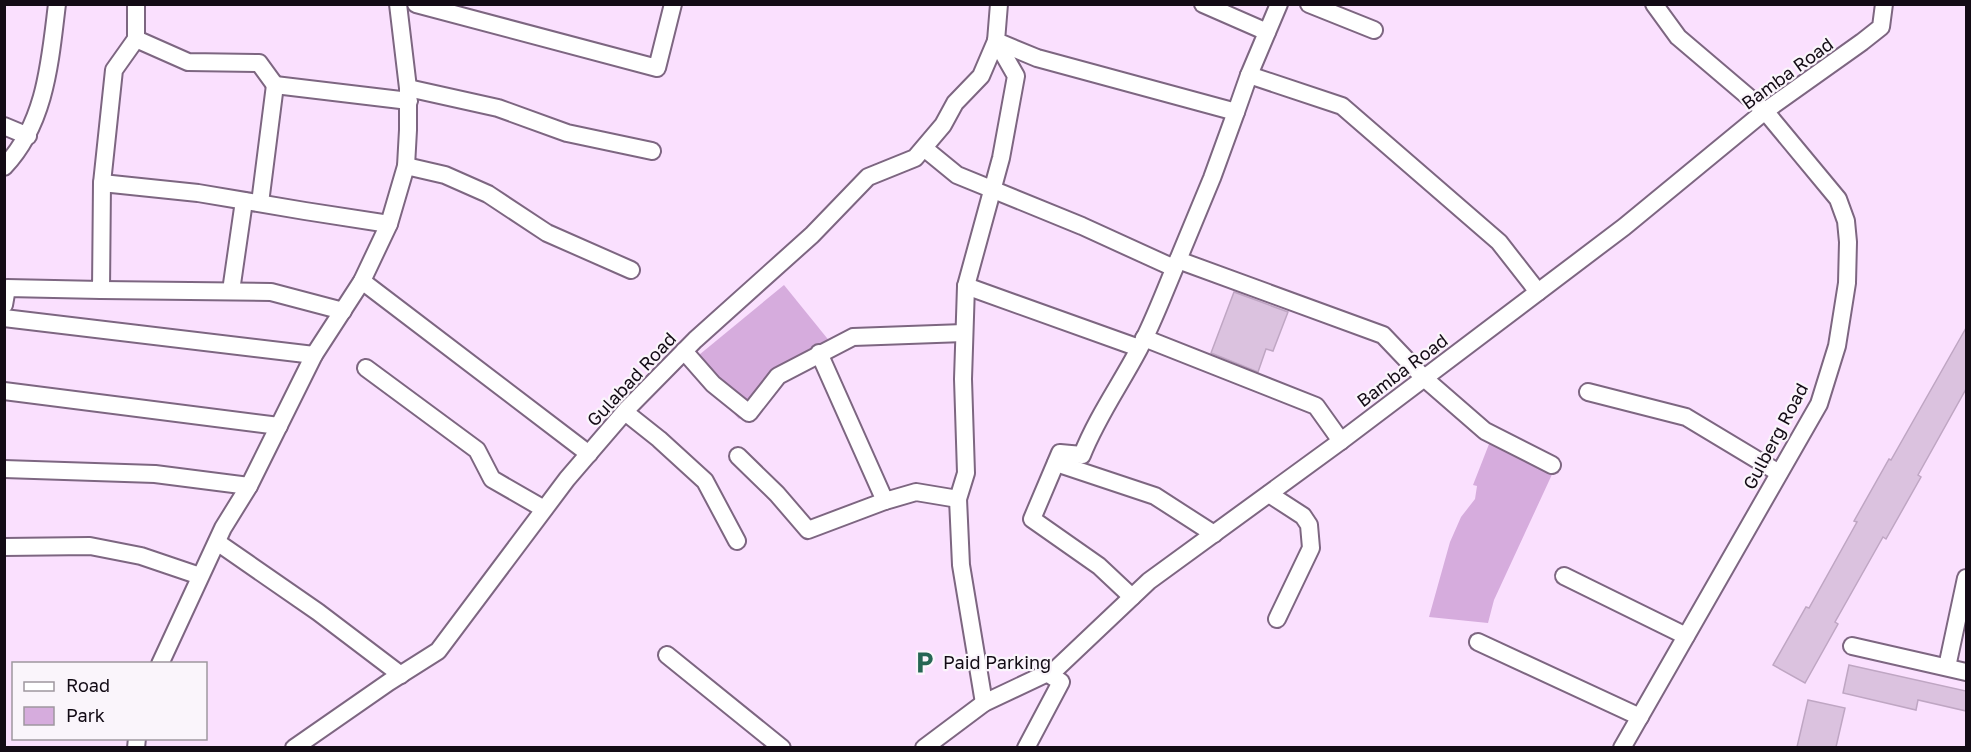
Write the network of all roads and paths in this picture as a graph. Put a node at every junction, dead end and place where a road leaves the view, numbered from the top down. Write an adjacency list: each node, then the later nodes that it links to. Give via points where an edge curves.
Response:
1 (57, 4): 22 (street, via 49,76)
2 (136, 4): 14 (street)
3 (398, 4): 18 (street)
4 (416, 4): 5 (street, via 657,68)
5 (672, 4)
6 (999, 4): 15 (street, Gulabad Road)
7 (1203, 4): 13 (street)
8 (1279, 4): 13 (street)
9 (1309, 4): 12 (street)
10 (1654, 4): 19 (street, Gulberg Road, via 1678,37)
11 (1884, 4): 19 (street, Bamba Road, via 1881,27)
12 (1374, 30)
13 (1267, 32): 16 (street)
14 (136, 39): 17 (street, via 188,62 259,63); 27 (street, via 114,70)
15 (996, 41): 20 (street, via 1037,58); 23 (street, Gulabad Road, via 981,76 955,103); 28 (street, via 1016,76)
16 (1249, 75): 20 (street); 37 (street, via 1342,106 1499,242)
17 (275, 85): 18 (street); 29 (street)
18 (409, 95): 24 (street, via 498,108 567,133); 25 (street)
19 (1765, 111): 37 (street, Bamba Road); 58 (street, Gulberg Road, via 1838,199 1848,242 1847,283 1837,346 1819,404)
20 (1236, 112): 31 (street)
21 (4, 126): 22 (street)
22 (28, 136): 26 (street)
23 (924, 148): 28 (street, via 957,175); 43 (street, Gulabad Road, via 915,158 868,177 812,235)
24 (652, 152)
25 (406, 166): 30 (street); 32 (street, via 445,175 488,194 547,233)
26 (4, 167)
27 (102, 183): 29 (street, via 198,192); 35 (street)
28 (993, 190): 31 (street); 34 (street)
29 (252, 202): 30 (street); 36 (street)
30 (389, 224): 33 (street)
31 (1176, 264): 42 (street); 47 (street, via 1383,335)
32 (631, 270)
33 (362, 281): 39 (street); 53 (street)
34 (966, 286): 41 (street); 42 (street)
35 (101, 290): 36 (street); 38 (street, via 7,288)
36 (231, 291): 39 (street, via 271,292)
37 (1538, 292): 47 (street, Bamba Road)
38 (4, 305)
39 (343, 311): 45 (street)
40 (4, 318): 45 (street)
41 (964, 333): 44 (street, via 853,337); 61 (street, via 966,473)
42 (1142, 343): 52 (street, via 1316,406); 55 (street, via 1082,455 1060,453)
43 (684, 351): 44 (street, via 712,384 749,413 778,376); 50 (street, Gulabad Road)
44 (819, 353): 62 (street)
45 (314, 355): 51 (street)
46 (366, 368): 63 (street, via 477,450 492,479)
47 (1424, 378): 52 (street, Bamba Road); 56 (street, via 1485,431)
48 (4, 391): 51 (street)
49 (1588, 392): 58 (street, via 1686,417)
50 (625, 412): 53 (street, Gulabad Road); 65 (street, via 705,482)
51 (279, 426): 59 (street)
52 (1341, 441): 60 (street, Bamba Road)
53 (588, 454): 63 (street, Gulabad Road)
54 (738, 456): 62 (street, via 808,530)
55 (1056, 463): 64 (street, via 1155,496); 71 (street, via 1032,519 1099,566)
56 (1552, 465)
57 (4, 469): 59 (street, via 155,474)
58 (1779, 473): 73 (street, Gulberg Road)
59 (249, 486): 66 (street)
60 (1269, 494): 64 (street, Bamba Road); 72 (street, via 1303,516 1309,525 1311,548)
61 (958, 499): 62 (street, via 916,492); 82 (street, via 961,565)
62 (885, 501)
63 (544, 509): 81 (street, Gulabad Road, via 438,651)
64 (1214, 534): 71 (street, Bamba Road)
65 (737, 541)
66 (217, 542): 68 (street); 81 (street)
67 (4, 547): 68 (street, via 90,546 141,556)
68 (201, 576): 77 (street)
69 (1564, 576): 73 (street)
70 (1966, 578): 78 (street)
71 (1132, 597): 80 (street, Bamba Road, via 1056,669)
72 (1276, 620)
73 (1686, 636): 83 (street, Gulberg Road)
74 (1478, 642): 83 (street)
75 (1852, 646): 78 (street)
76 (666, 655): 85 (street)
77 (160, 662)
78 (1947, 667): 79 (street)
79 (1966, 672)
80 (1047, 673): 82 (street, Bamba Road); 87 (street, via 1061,682)
81 (401, 675): 84 (street, Gulabad Road)
82 (984, 703): 86 (street, Bamba Road)
83 (1640, 717): 88 (street, Gulberg Road)
84 (301, 746)
85 (782, 747)
86 (924, 747)
87 (1026, 747)
88 (1622, 747)

